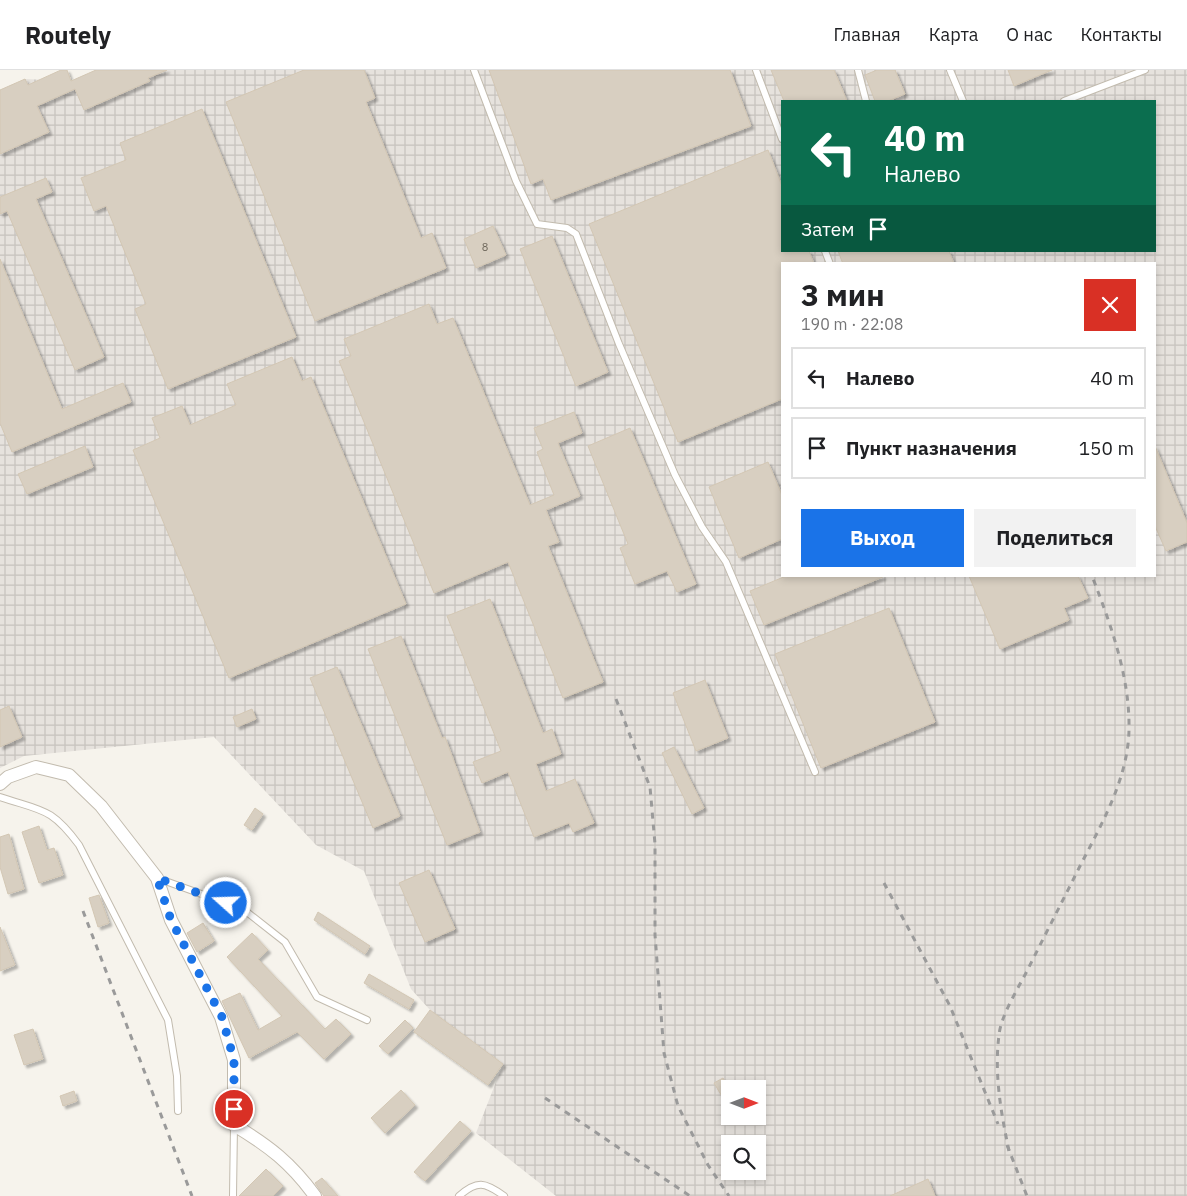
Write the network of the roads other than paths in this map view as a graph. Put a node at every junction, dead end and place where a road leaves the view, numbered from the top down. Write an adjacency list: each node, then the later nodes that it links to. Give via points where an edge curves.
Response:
1 (474, 70): 10 (lane, via 516,180 537,224 567,228 576,234 674,475 702,527 726,562)
2 (756, 70): 9 (lane)
3 (858, 70): 6 (lane)
4 (950, 70): 7 (lane)
5 (1145, 70): 8 (lane)
6 (866, 100)
7 (962, 100)
8 (1067, 100)
9 (781, 136)
10 (815, 772)
11 (0, 784): 13 (street, via 8,776 36,767 69,775 101,806)
12 (0, 797): 15 (lane, via 47,811 63,823 79,845 168,1020 177,1076)
13 (157, 878): 14 (lane, via 243,909 285,942 317,997); 16 (street, via 171,920 222,1017 234,1060)
14 (367, 1020)
15 (178, 1110)
16 (234, 1125): 17 (lane); 18 (street, via 269,1146 301,1176)
17 (233, 1196)
18 (315, 1196)
19 (459, 1196): 20 (lane, via 468,1188 482,1184)
20 (504, 1196)

